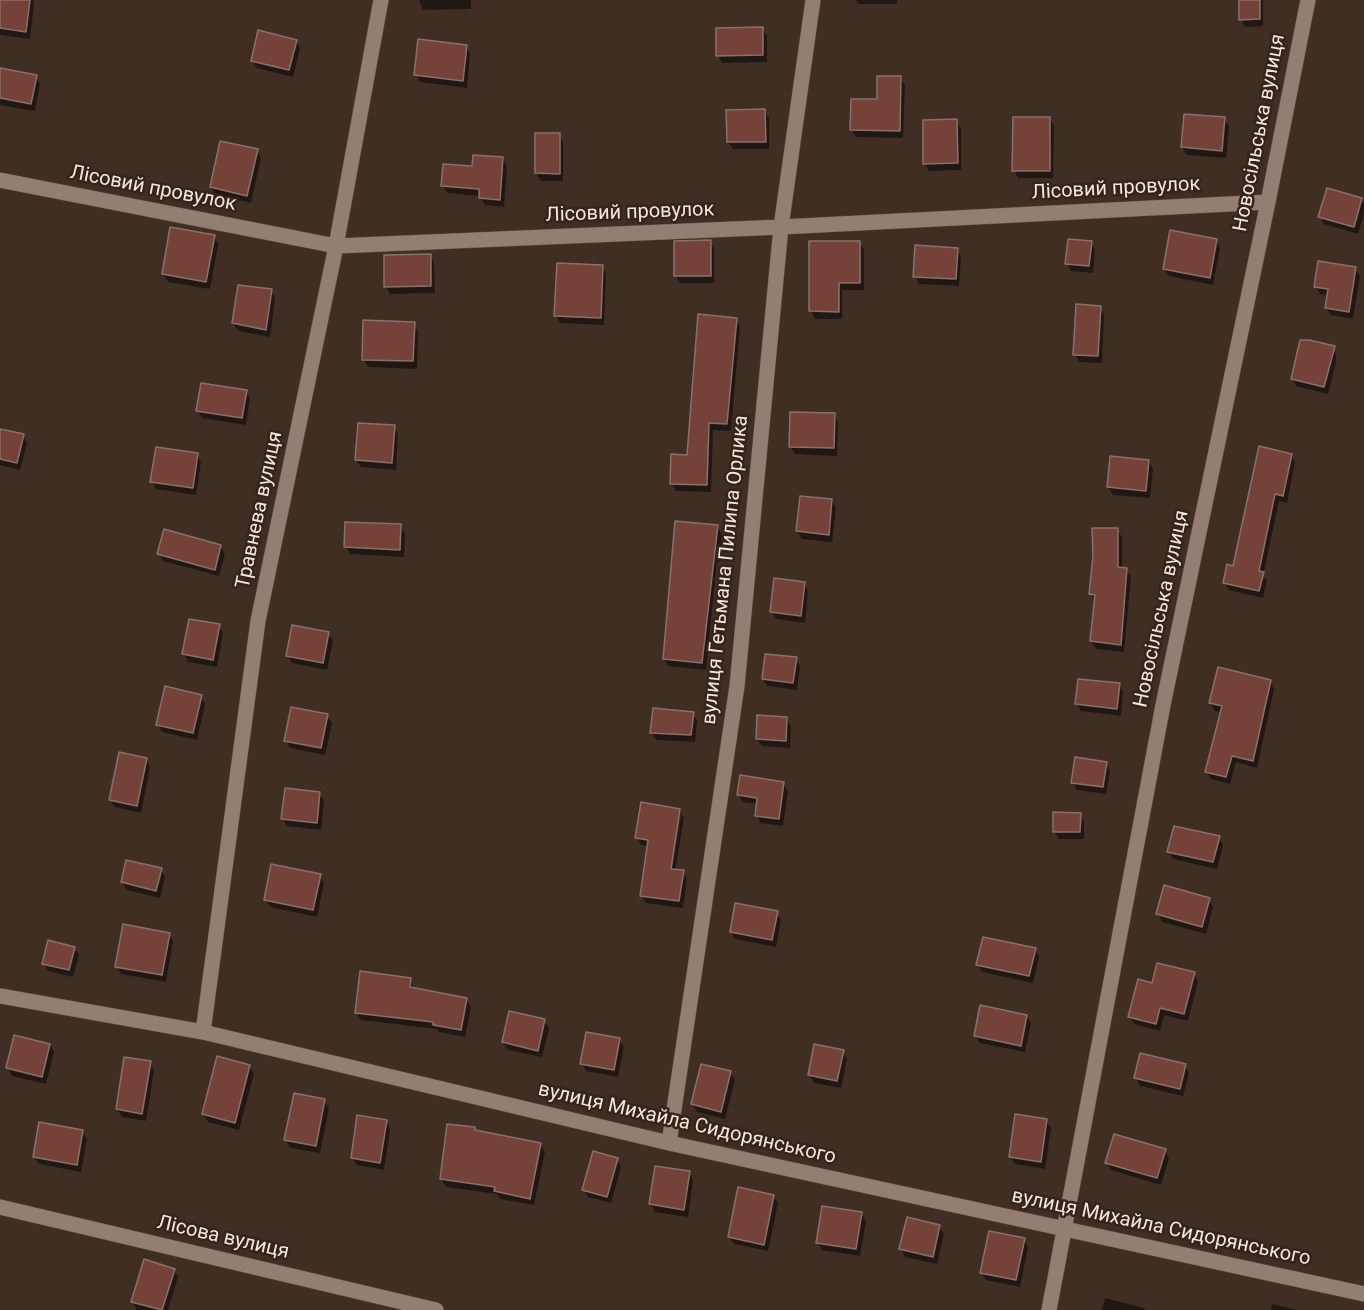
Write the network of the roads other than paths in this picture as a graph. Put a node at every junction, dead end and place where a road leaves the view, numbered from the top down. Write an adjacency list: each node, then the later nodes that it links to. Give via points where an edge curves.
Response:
1 (381, 0): 7 (street, Травнева вулиця)
2 (813, 0): 6 (street, вулиця Гетьмана Пилипа Орлика)
3 (1308, 0): 5 (street, Новосільська вулиця)
4 (0, 180): 7 (street, Лісовий провулок)
5 (1268, 202): 6 (street, Лісовий провулок); 12 (street, Новосільська вулиця, via 1163,705)
6 (781, 227): 7 (street, Лісовий провулок); 10 (street, вулиця Гетьмана Пилипа Орлика, via 737,686)
7 (336, 246): 9 (street, Травнева вулиця, via 258,621)
8 (0, 996): 9 (street, вулиця Михайла Сидорянського)
9 (203, 1032): 10 (street, вулиця Михайла Сидорянського)
10 (669, 1143): 12 (street, вулиця Михайла Сидорянського)
11 (0, 1207): 14 (street, Лісова вулиця)
12 (1065, 1228): 13 (street, вулиця Михайла Сидорянського); 15 (street)
13 (1364, 1294)
14 (436, 1310)
15 (1049, 1310)

